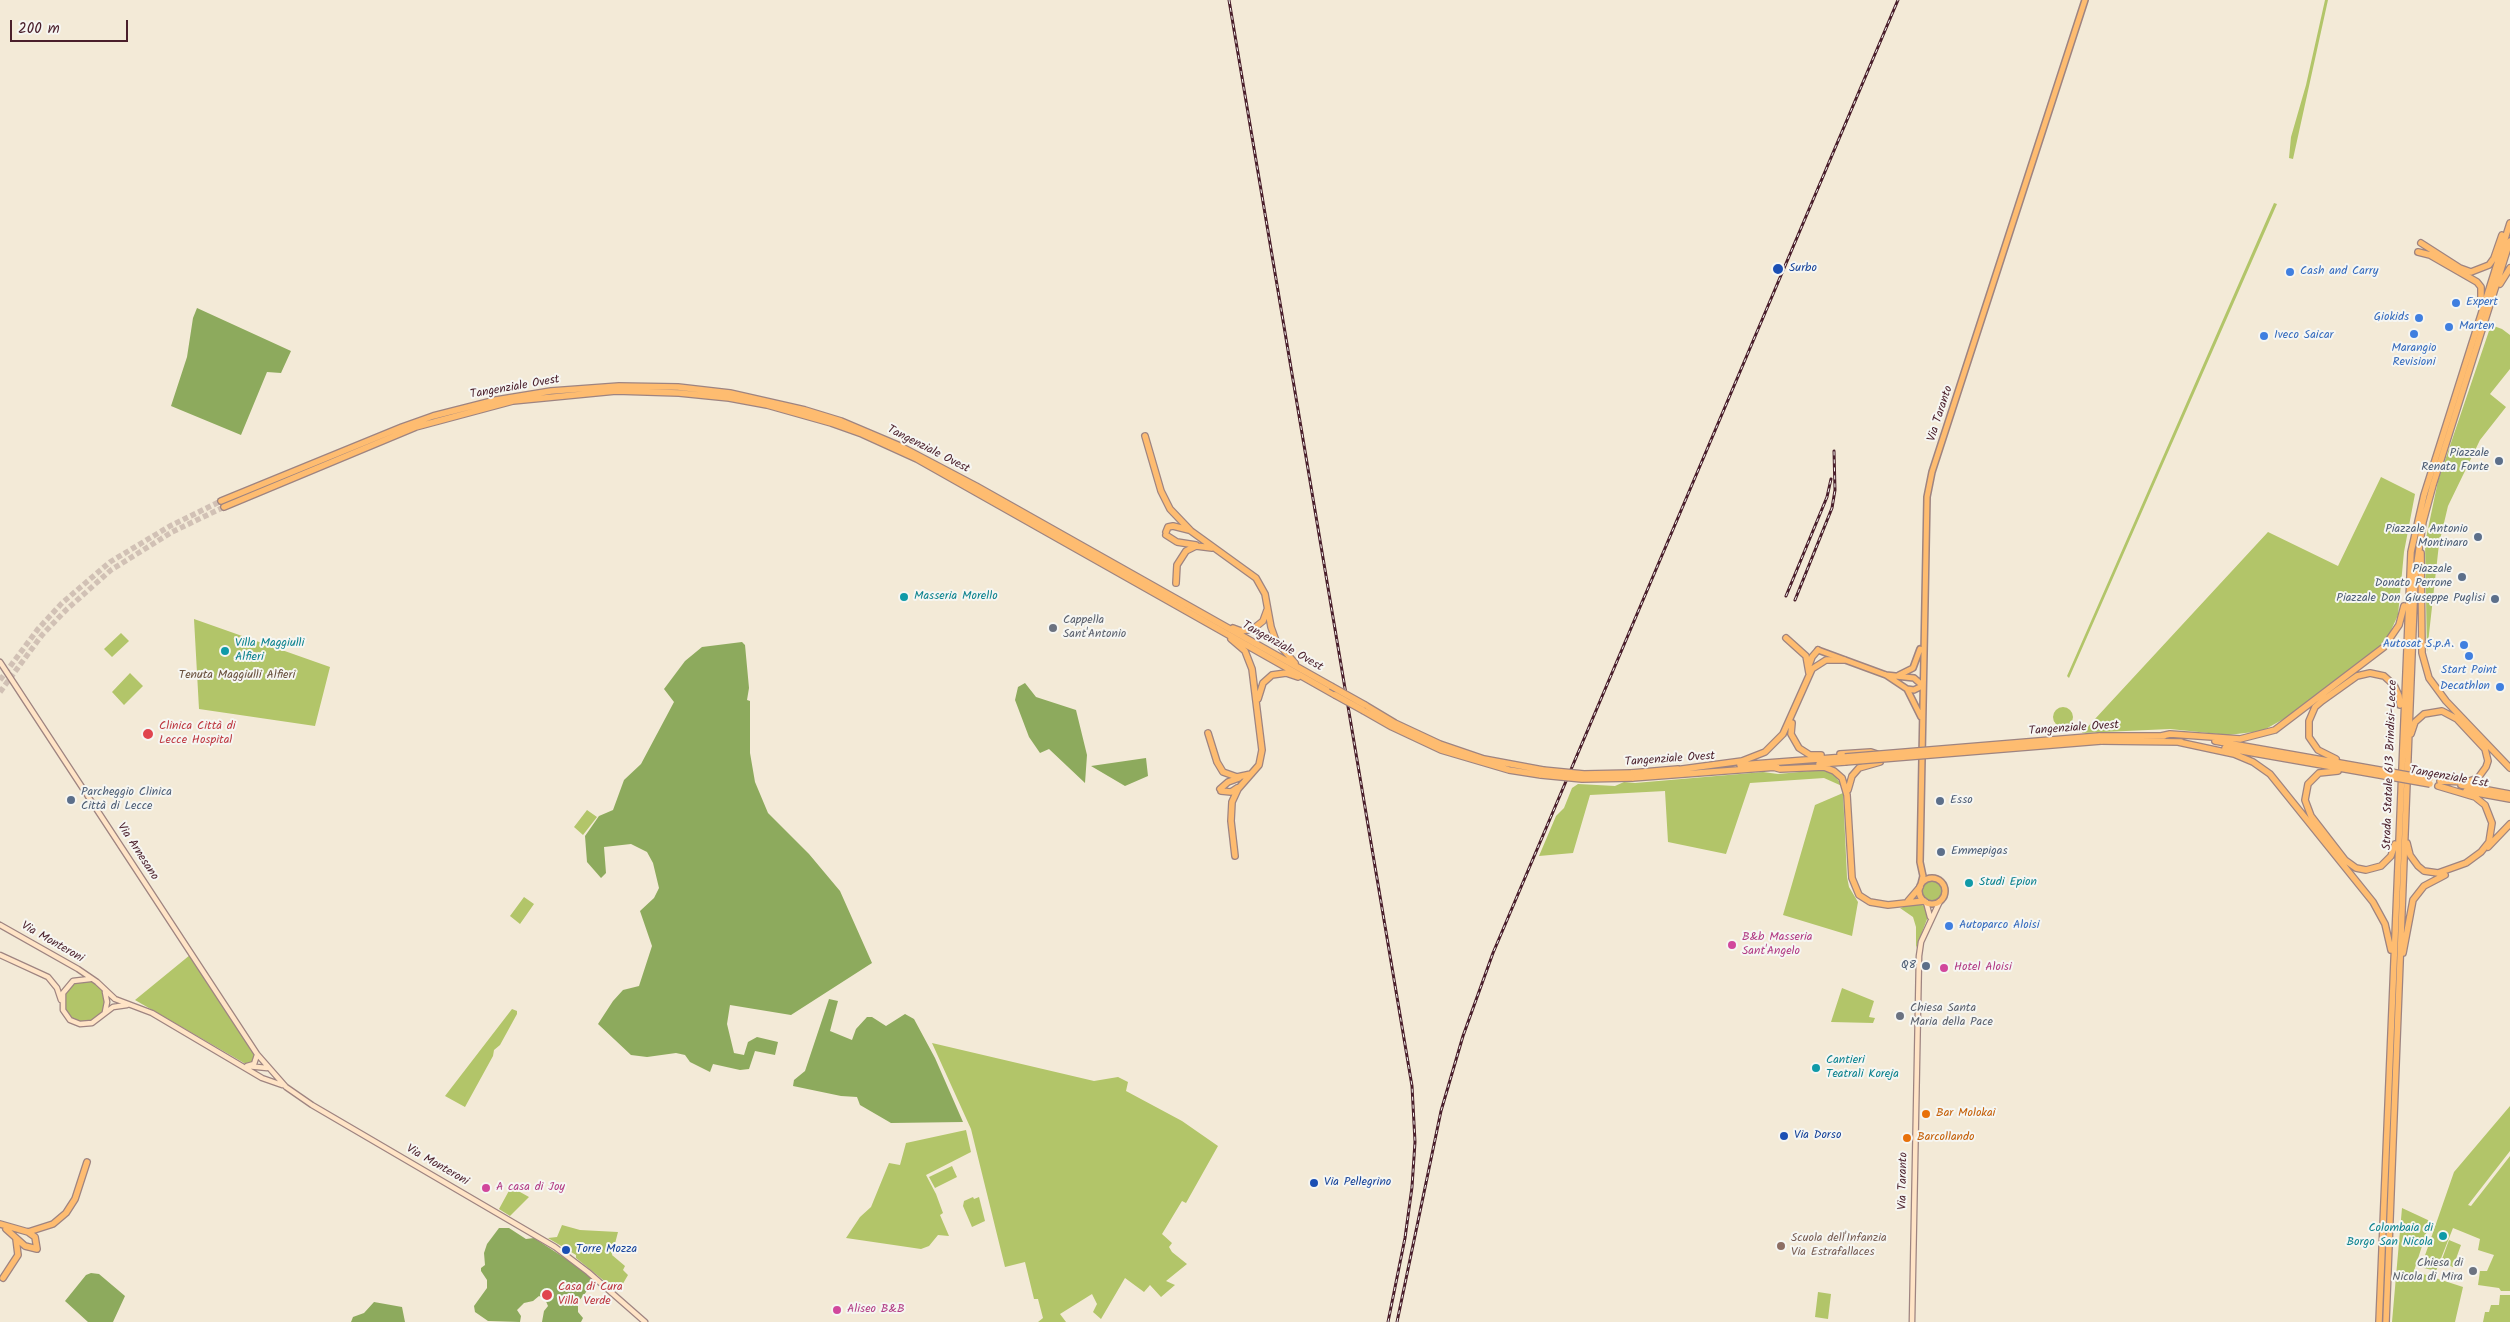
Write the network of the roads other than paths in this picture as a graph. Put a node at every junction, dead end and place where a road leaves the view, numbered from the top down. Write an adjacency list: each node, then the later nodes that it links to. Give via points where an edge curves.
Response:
1 (2085, 0): 24 (main road, Via Taranto, via 1932,472 1925,521)
2 (2510, 218): 5 (highway, via 2489,265 2471,272)
3 (2510, 223): 9 (highway, Strada Statale 613 Brindisi-Lecce)
4 (2510, 241): 8 (highway, Strada Statale 613 Brindisi-Lecce)
5 (2420, 242)
6 (2418, 252): 9 (highway, via 2430,254 2481,287 2483,296)
7 (2510, 268): 8 (highway, via 2501,282)
8 (2482, 332): 12 (highway, Strada Statale 613 Brindisi-Lecce)
9 (2467, 356): 17 (highway, Strada Statale 613 Brindisi-Lecce, via 2424,495)
10 (711, 393): 13 (highway, Tangenziale Ovest, via 619,386 551,391 496,400 402,427); 14 (highway, Tangenziale Ovest, via 592,392 532,398 480,409 408,431); 21 (highway, Tangenziale Ovest, via 798,413 862,434 917,459 1033,521)
11 (1145, 436): 15 (highway, via 1164,498 1176,517)
12 (2433, 485): 46 (highway, Strada Statale 613 Brindisi-Lecce, via 2414,577); 48 (highway, via 2421,554 2423,661 2439,693)
13 (222, 500)
14 (224, 507)
15 (1191, 531): 16 (highway, via 1173,526 1166,533 1177,542); 18 (highway)
16 (1201, 546): 18 (highway); 19 (highway, via 1182,555 1177,565)
17 (2411, 552): 40 (highway, via 2403,610 2390,640 2282,726 2267,734 2240,739); 43 (highway, Strada Statale 613 Brindisi-Lecce)
18 (1222, 553): 20 (highway, via 1256,578)
19 (1176, 583)
20 (1267, 600): 21 (highway, via 1263,621 1248,631 1234,629); 31 (highway, via 1271,628 1280,647 1290,659)
21 (1193, 611): 22 (highway, Tangenziale Ovest); 31 (highway, Tangenziale Ovest)
22 (1205, 621): 34 (highway, Tangenziale Ovest); 35 (highway, via 1239,646 1248,657)
23 (1786, 638): 28 (highway, via 1800,649)
24 (1923, 639): 30 (main road, via 1916,664); 32 (main road, Via Taranto)
25 (1818, 650): 26 (main road); 28 (highway, via 1812,657)
26 (1844, 660): 28 (highway, via 1830,659); 29 (main road)
27 (0, 662): 78 (main road, Via Arnesano)
28 (1812, 666): 37 (highway)
29 (1886, 674): 30 (main road); 33 (main road)
30 (1896, 676): 32 (main road, via 1914,678)
31 (1323, 682): 34 (highway, Tangenziale Ovest)
32 (1922, 686): 33 (main road); 38 (main road, Via Taranto)
33 (1907, 689): 38 (main road)
34 (1332, 691): 35 (highway, via 1292,674 1279,673 1262,684); 36 (highway, Tangenziale Ovest, bridge); 36 (highway, Tangenziale Ovest, bridge)
35 (1257, 706): 51 (highway, via 1262,754)
36 (1364, 708): 53 (highway, Tangenziale Ovest, bridge, via 1413,735 1474,761 1509,770 1582,779)
37 (1794, 714): 45 (highway, via 1791,734 1799,748 1810,755); 49 (highway, via 1779,741 1758,756)
38 (1922, 722): 62 (main road, Via Taranto)
39 (1208, 733): 54 (highway, via 1219,767 1228,775)
40 (2161, 736): 41 (highway, Tangenziale Ovest); 50 (highway, Tangenziale Ovest, via 2208,740)
41 (2100, 738): 42 (highway, Tangenziale Ovest); 44 (highway, Tangenziale Ovest, bridge); 45 (highway, Tangenziale Ovest, bridge)
42 (2178, 742): 50 (highway, Tangenziale Ovest); 76 (highway, via 2246,758 2270,774 2373,902 2382,918 2390,945)
43 (2402, 754): 50 (highway, via 2397,690 2377,674 2357,676 2315,707 2309,721 2309,737 2324,754); 59 (highway, Strada Statale 613 Brindisi-Lecce)
44 (1916, 756): 45 (highway, Tangenziale Ovest, bridge); 58 (highway, bridge, via 1864,765 1852,776)
45 (1845, 757): 47 (highway, Tangenziale Ovest); 49 (highway, Tangenziale Ovest)
46 (2407, 766): 55 (highway, via 2415,722 2429,711 2448,712 2482,744 2488,762 2472,781); 59 (highway, Strada Statale 613 Brindisi-Lecce)
47 (1773, 767): 53 (highway, Tangenziale Ovest); 58 (highway, via 1829,768 1842,778)
48 (2510, 768)
49 (1675, 770): 53 (highway, Tangenziale Ovest)
50 (2372, 771): 52 (highway, Tangenziale Ovest); 59 (highway, via 2327,771 2313,778 2305,793 2311,816 2351,865 2373,869 2391,856)
51 (1253, 773): 54 (highway); 56 (highway)
52 (2385, 774): 55 (highway, Tangenziale Est, bridge)
53 (1632, 776)
54 (1241, 777): 56 (highway, via 1228,782 1221,790 1230,792)
55 (2439, 783): 57 (highway, Tangenziale Est); 59 (highway, via 2475,797 2485,805 2492,823 2492,836 2486,846 2466,862 2446,872 2424,870 2410,855); 60 (highway, Tangenziale Est)
56 (1242, 784): 63 (highway, via 1234,795 1231,808)
57 (2510, 794)
58 (1847, 795): 68 (highway, via 1855,889 1870,902)
59 (2403, 797): 76 (highway, Strada Statale 613 Brindisi-Lecce)
60 (2510, 799)
61 (2510, 824): 76 (highway, via 2477,858 2431,882 2413,900)
62 (1920, 852): 64 (main road, Via Taranto, via 1925,871); 65 (main road, Via Taranto)
63 (1235, 856)
64 (1932, 878): 65 (main road); 67 (main road, Via Taranto, via 1944,887)
65 (1921, 886): 66 (main road, Via Taranto, via 1920,895); 68 (highway)
66 (1925, 901): 67 (main road, via 1932,904); 68 (highway); 69 (main road, Via Taranto, via 1930,911)
67 (1940, 901): 69 (main road, Via Taranto)
68 (1906, 903)
69 (1930, 924): 89 (main road, Via Taranto, via 1919,956)
70 (0, 925): 72 (main road, Via Monteroni)
71 (0, 956): 74 (main road, via 48,978 57,988)
72 (94, 980): 73 (main road, Via Monteroni); 74 (main road, Via Monteroni, via 78,979 68,984)
73 (105, 991): 75 (main road, Via Monteroni, via 115,999); 77 (main road, via 107,1002)
74 (61, 1004): 77 (main road, via 66,1016 80,1024 92,1023)
75 (133, 1005): 77 (main road, via 115,1006); 79 (main road, Via Monteroni)
76 (2395, 1006): 90 (highway, Strada Statale 613 Brindisi-Lecce); 91 (highway, Strada Statale 613 Brindisi-Lecce)
77 (103, 1015)
78 (257, 1054): 79 (main road, via 254,1064); 80 (main road, Via Monteroni)
79 (245, 1066): 80 (main road, Via Monteroni); 81 (main road, Via Monteroni)
80 (268, 1068): 81 (main road); 82 (main road, Via Monteroni)
81 (256, 1075): 82 (main road, Via Monteroni)
82 (286, 1087): 88 (main road, Via Monteroni, via 555,1247)
83 (87, 1162): 85 (highway, via 75,1199 66,1213 45,1228)
84 (0, 1224): 85 (highway); 86 (highway)
85 (28, 1232): 86 (highway, via 35,1237 37,1249 25,1246)
86 (14, 1235): 87 (highway, via 18,1242 18,1255)
87 (3, 1278)
88 (645, 1322)
89 (1912, 1322)
90 (2378, 1322)
91 (2386, 1322)

